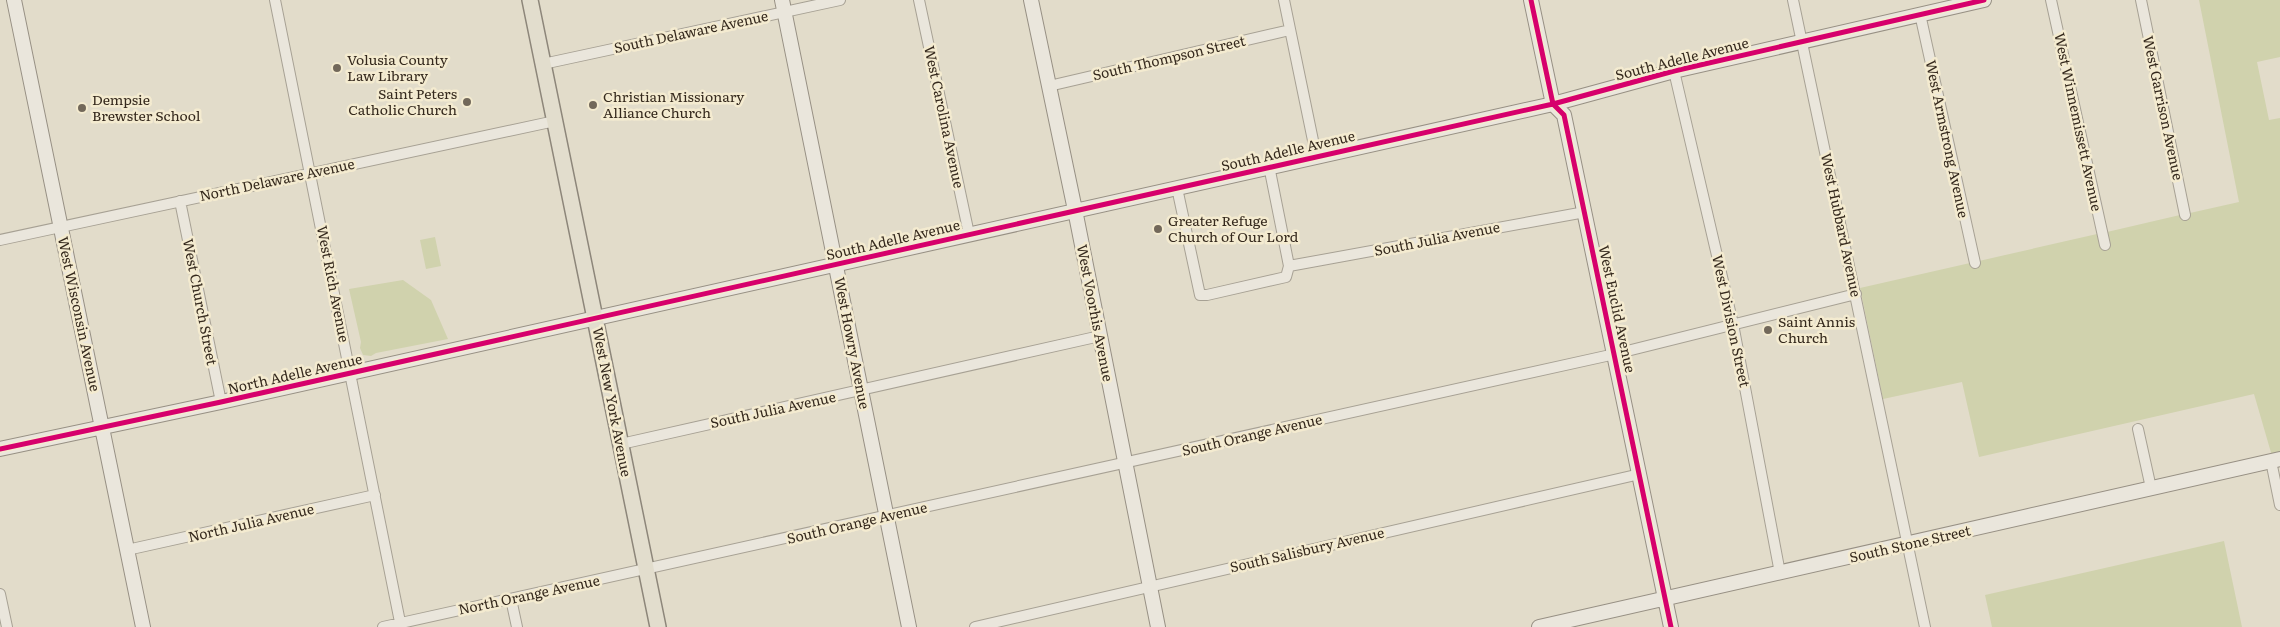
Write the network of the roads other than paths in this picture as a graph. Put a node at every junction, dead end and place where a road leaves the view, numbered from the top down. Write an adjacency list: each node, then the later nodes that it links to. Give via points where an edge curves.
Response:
1 (14, 0): 30 (street, West Wisconsin Avenue)
2 (275, 0): 24 (street, West Rich Avenue)
3 (530, 0): 17 (main road, West New York Avenue)
4 (840, 0): 13 (street, South Delaware Avenue)
5 (920, 0): 31 (street, West Carolina Avenue)
6 (1031, 0): 19 (street, West Voorhis Avenue)
7 (1284, 0): 15 (street)
8 (1532, 0): 20 (street, West Euclid Avenue)
9 (1793, 0): 16 (street, West Hubbard Avenue)
10 (1984, 0): 14 (street, South Adelle Avenue)
11 (2051, 0): 33 (street, West Winnemissett Avenue)
12 (2141, 0): 29 (street, West Garrison Avenue)
13 (784, 6): 17 (street, South Delaware Avenue); 35 (street, West Howry Avenue)
14 (1920, 14): 16 (street, South Adelle Avenue); 34 (street, West Armstrong Avenue)
15 (1290, 30): 19 (street, South Thompson Street); 22 (street)
16 (1802, 41): 18 (street, South Adelle Avenue); 37 (street, West Hubbard Avenue)
17 (543, 64): 21 (main road, West New York Avenue)
18 (1674, 71): 20 (street, South Adelle Avenue); 39 (street, West Division Street)
19 (1049, 86): 27 (street, West Voorhis Avenue)
20 (1553, 104): 22 (street, South Adelle Avenue); 28 (street, West Euclid Avenue, via 1564,115)
21 (555, 121): 24 (street, North Delaware Avenue); 38 (main road, West New York Avenue)
22 (1316, 155): 23 (street, South Adelle Avenue)
23 (1269, 166): 25 (street, South Adelle Avenue); 36 (street)
24 (310, 172): 26 (street, North Delaware Avenue); 42 (street, West Rich Avenue)
25 (1177, 188): 27 (street, South Adelle Avenue); 36 (street, via 1200,295 1286,277)
26 (180, 201): 30 (street, North Delaware Avenue); 44 (street, West Church Street)
27 (1075, 210): 31 (street, South Adelle Avenue); 40 (street, West Voorhis Avenue)
28 (1585, 212): 36 (street, South Julia Avenue); 41 (street, West Euclid Avenue)
29 (2185, 215)
30 (61, 226): 32 (street, North Delaware Avenue); 45 (street, West Wisconsin Avenue)
31 (969, 234): 35 (street, South Adelle Avenue)
32 (0, 240)
33 (2104, 245)
34 (1974, 263)
35 (836, 265): 38 (street, South Adelle Avenue); 43 (street, West Howry Avenue)
36 (1289, 266)
37 (1856, 294): 39 (street, South Orange Avenue); 56 (street, West Hubbard Avenue)
38 (596, 319): 42 (street, North Adelle Avenue); 47 (main road, West New York Avenue)
39 (1734, 324): 41 (street, South Orange Avenue); 59 (street, West Division Street)
40 (1100, 336): 43 (street, South Julia Avenue); 50 (street, West Voorhis Avenue)
41 (1615, 354): 50 (street, South Orange Avenue); 51 (street, West Euclid Avenue)
42 (351, 372): 44 (street, North Adelle Avenue); 53 (street, West Rich Avenue)
43 (861, 391): 47 (street, South Julia Avenue); 55 (street, West Howry Avenue)
44 (221, 402): 45 (street, North Adelle Avenue)
45 (102, 426): 48 (street, North Adelle Avenue); 57 (street, West Wisconsin Avenue)
46 (2138, 428): 52 (street)
47 (621, 444): 58 (main road, West New York Avenue)
48 (0, 449)
49 (2275, 460): 52 (street, South Stone Street); 54 (street)
50 (1125, 463): 55 (street, South Orange Avenue); 60 (street, West Voorhis Avenue)
51 (1640, 474): 60 (street, South Salisbury Avenue); 62 (street, West Euclid Avenue)
52 (2152, 488): 56 (street, South Stone Street)
53 (375, 495): 57 (street, North Julia Avenue); 64 (street, West Rich Avenue)
54 (2280, 505)
55 (887, 516): 58 (street, South Orange Avenue); 70 (street, West Howry Avenue)
56 (1908, 544): 59 (street, South Stone Street); 75 (street, West Hubbard Avenue)
57 (127, 550): 66 (street, West Wisconsin Avenue)
58 (646, 570): 63 (street, North Orange Avenue); 69 (main road, West New York Avenue)
59 (1780, 573): 62 (street, South Stone Street)
60 (1149, 586): 71 (street, South Salisbury Avenue); 72 (street, West Voorhis Avenue)
61 (0, 594): 65 (street)
62 (1665, 597): 73 (street, South Stone Street); 74 (street, West Euclid Avenue)
63 (511, 599): 64 (street, North Orange Avenue); 68 (street)
64 (401, 625): 67 (street, North Orange Avenue)
65 (7, 627)
66 (143, 627)
67 (382, 627)
68 (517, 627)
69 (658, 627)
70 (909, 627)
71 (975, 627)
72 (1158, 627)
73 (1539, 627)
74 (1670, 627)
75 (1925, 627)

